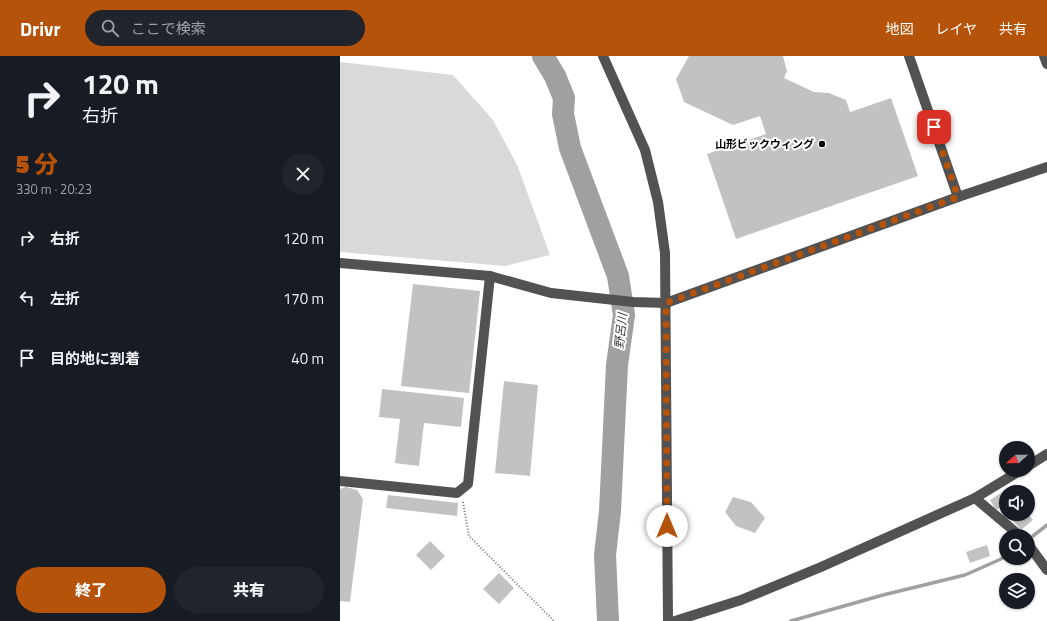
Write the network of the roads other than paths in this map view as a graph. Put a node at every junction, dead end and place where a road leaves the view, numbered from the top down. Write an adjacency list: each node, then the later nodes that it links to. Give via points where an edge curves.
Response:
1 (603, 56): 9 (street, via 645,150 658,202 665,253)
2 (909, 56): 6 (street)
3 (1044, 56): 4 (street)
4 (1047, 64)
5 (1047, 167): 6 (street)
6 (958, 197): 9 (street)
7 (340, 263): 8 (street)
8 (490, 276): 9 (street, via 552,293); 13 (street, via 468,484 457,493)
9 (666, 303): 18 (street)
10 (1047, 454): 11 (street)
11 (1035, 462)
12 (1010, 477): 14 (street)
13 (340, 481)
14 (975, 498): 15 (street); 19 (street, via 741,600)
15 (1012, 529)
16 (1035, 554): 17 (street)
17 (1047, 570)
18 (668, 621)
19 (675, 621)

